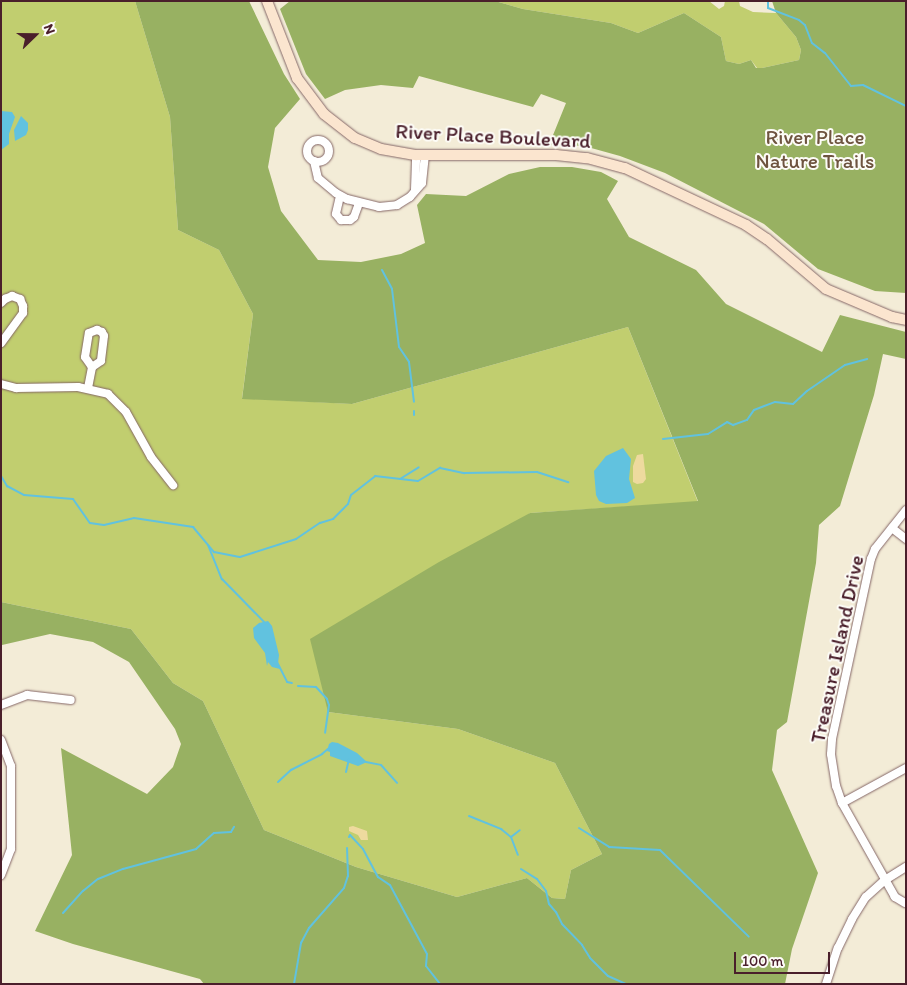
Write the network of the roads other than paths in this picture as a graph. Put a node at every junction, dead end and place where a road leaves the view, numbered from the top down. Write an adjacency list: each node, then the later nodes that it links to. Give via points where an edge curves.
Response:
1 (267, 1): 2 (street, River Place Boulevard, via 297,78 324,114 355,138 381,149)
2 (420, 156): 5 (street, via 422,183 403,202 379,208); 7 (street, River Place Boulevard, via 556,155 587,158 626,168 768,238 826,289)
3 (314, 161): 4 (street, via 318,178)
4 (340, 196): 5 (street); 5 (street, via 336,214 341,220 350,220)
5 (359, 203)
6 (1, 303): 8 (street, via 12,296 20,299 23,313)
7 (906, 320)
8 (1, 343)
9 (92, 366): 11 (street)
10 (1, 384): 11 (street, via 16,388)
11 (88, 388): 12 (street, via 108,394 126,412 151,457)
12 (173, 485)
13 (906, 510): 14 (street, Treasure Island Drive)
14 (892, 528): 15 (street); 20 (street, Treasure Island Drive, via 871,559 832,739 833,768)
15 (906, 539)
16 (71, 700): 17 (street, via 27,695)
17 (1, 704)
18 (1, 740): 22 (street, via 11,766 11,849)
19 (906, 768): 20 (street)
20 (842, 803): 23 (street, Treasure Island Drive)
21 (906, 867): 23 (street)
22 (1, 875)
23 (885, 880): 24 (street, Treasure Island Drive, via 895,897); 25 (street, via 866,897 852,918)
24 (905, 903)
25 (826, 984)

